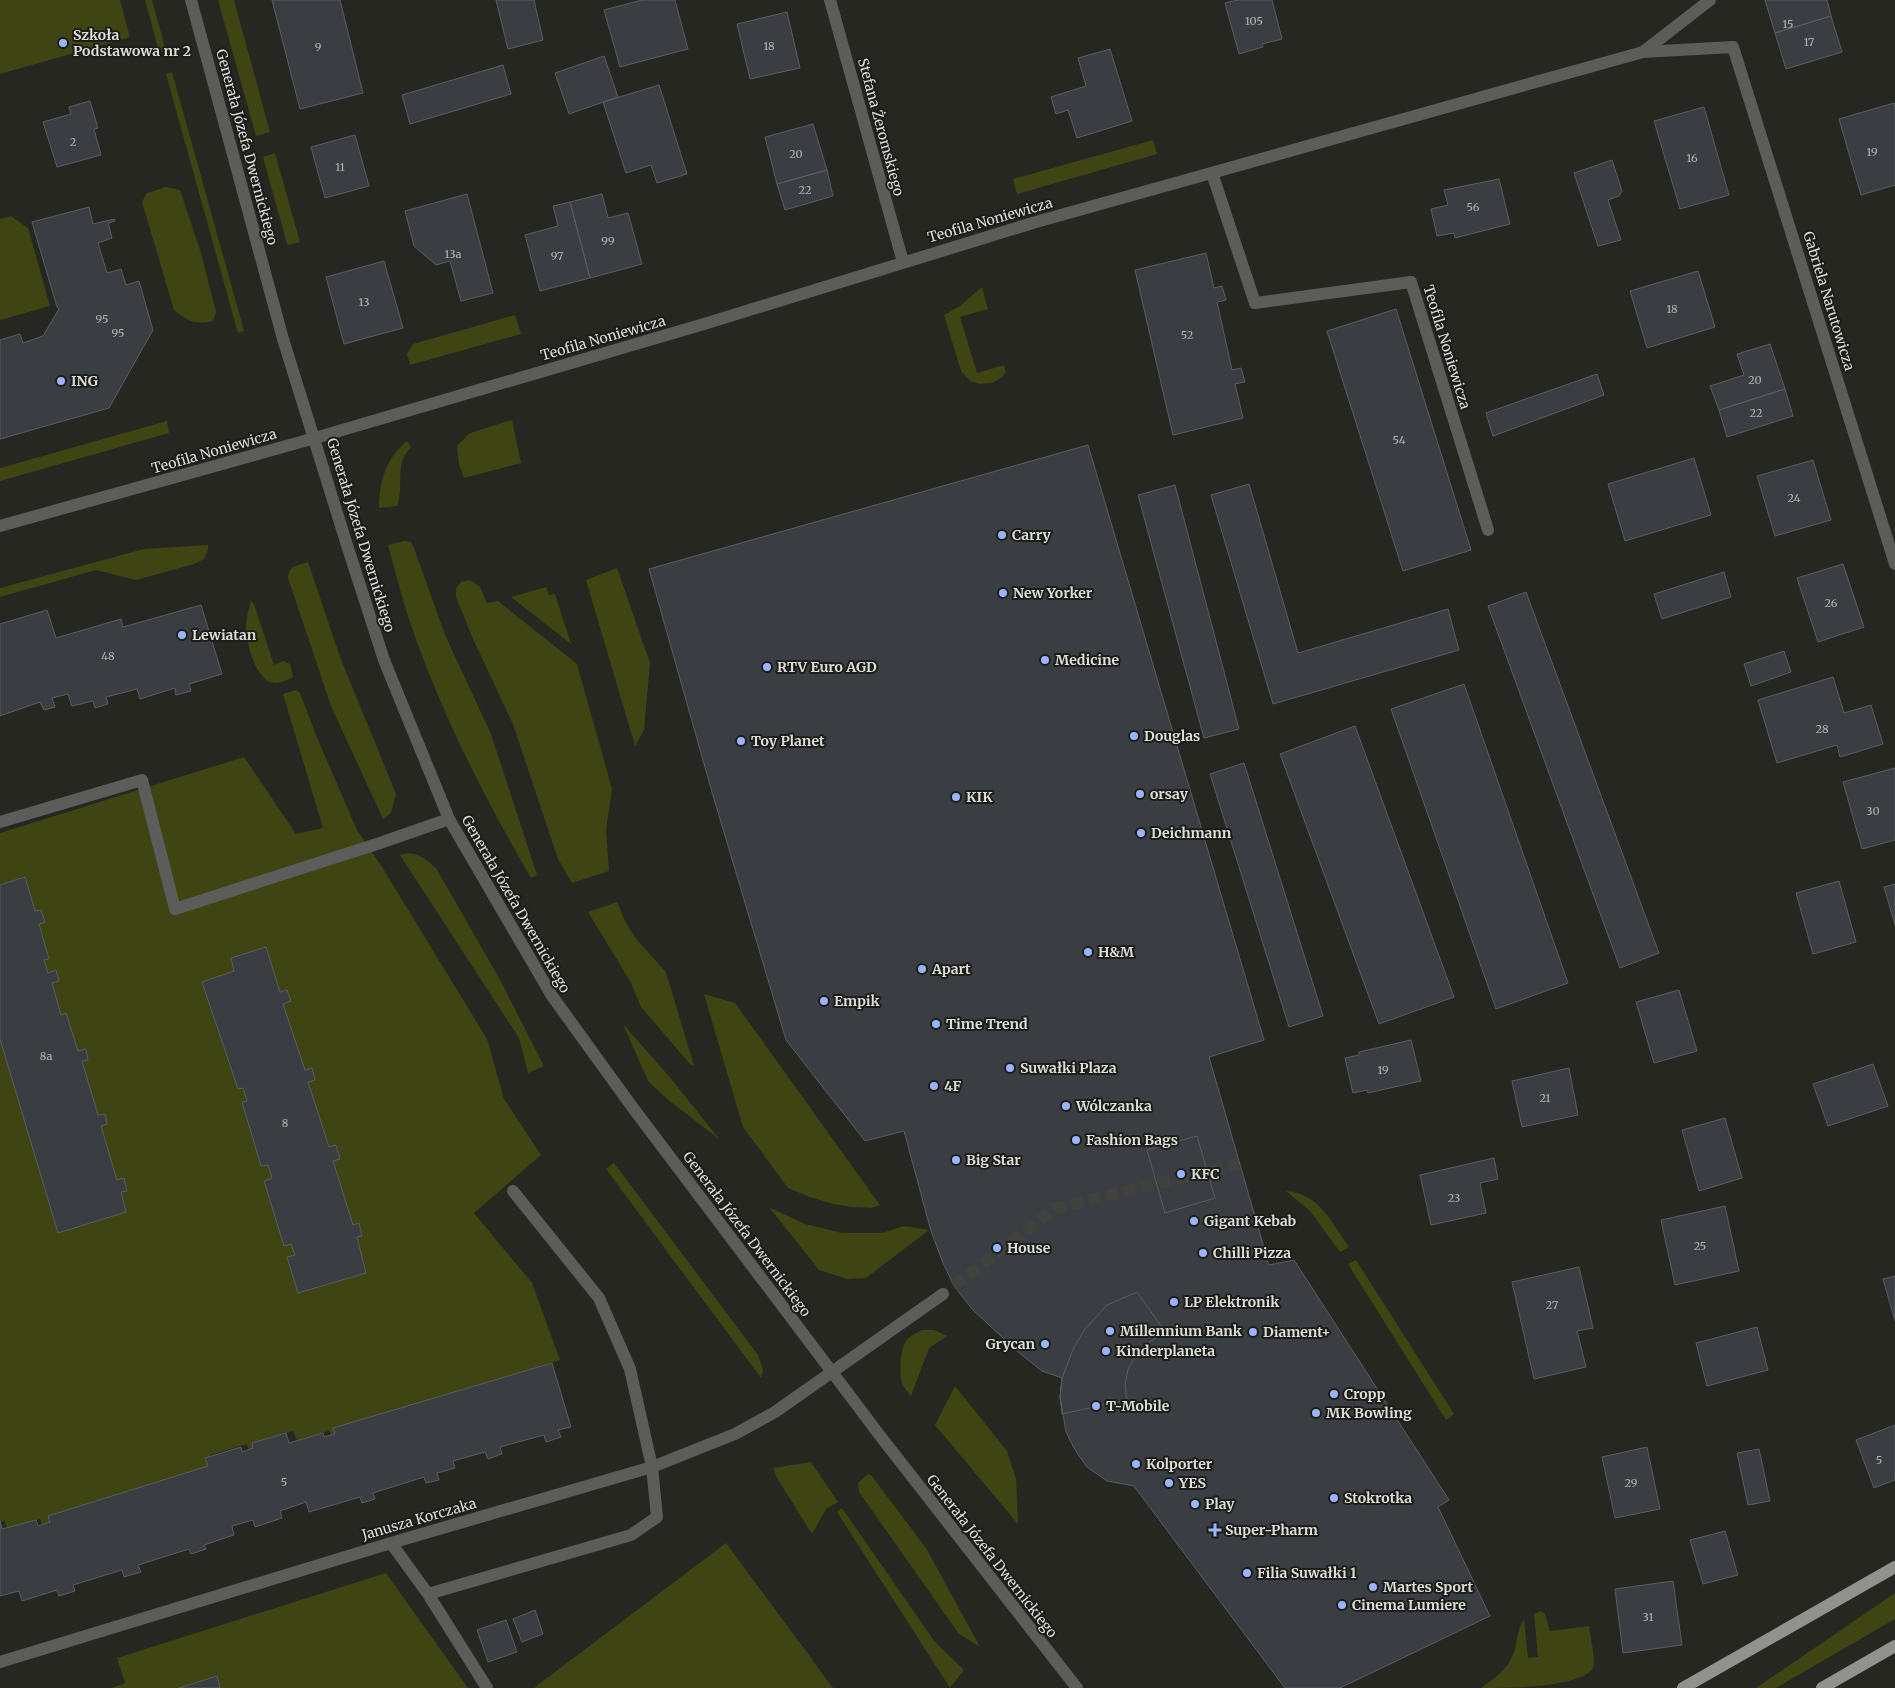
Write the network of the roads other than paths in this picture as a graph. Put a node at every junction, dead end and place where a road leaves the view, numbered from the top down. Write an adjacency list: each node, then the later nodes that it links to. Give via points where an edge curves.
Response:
1 (191, 0): 8 (street, Generała Józefa Dwernickiego, via 283,339)
2 (830, 0): 7 (street, Stefana Żeromskiego)
3 (1710, 0): 5 (street, Teofila Noniewicza)
4 (1733, 47): 5 (street, Teofila Noniewicza); 11 (street, Gabriela Narutowicza)
5 (1643, 52): 6 (street, Teofila Noniewicza)
6 (1212, 173): 7 (street, Teofila Noniewicza); 10 (street, Teofila Noniewicza, via 1255,303 1411,282)
7 (903, 262): 8 (street, Teofila Noniewicza)
8 (315, 438): 9 (street, Teofila Noniewicza); 12 (street, Generała Józefa Dwernickiego, via 384,660)
9 (0, 526)
10 (1488, 530)
11 (1895, 564)
12 (450, 819): 13 (street, via 175,910 142,780); 16 (street, Generała Józefa Dwernickiego, via 545,987)
13 (0, 822)
14 (513, 1191): 17 (street, via 599,1298 630,1369)
15 (943, 1294): 16 (street, Janusza Korczaka)
16 (832, 1372): 17 (street, Janusza Korczaka, via 775,1412 735,1434); 24 (street, Generała Józefa Dwernickiego)
17 (652, 1467): 18 (street, Janusza Korczaka); 20 (street, via 657,1518 631,1535)
18 (391, 1543): 20 (street); 22 (street, Janusza Korczaka)
19 (1895, 1567): 25 (main road)
20 (428, 1594): 23 (street)
21 (1895, 1646): 26 (main road)
22 (0, 1662)
23 (487, 1688)
24 (1077, 1688)
25 (1683, 1688)
26 (1822, 1688)

